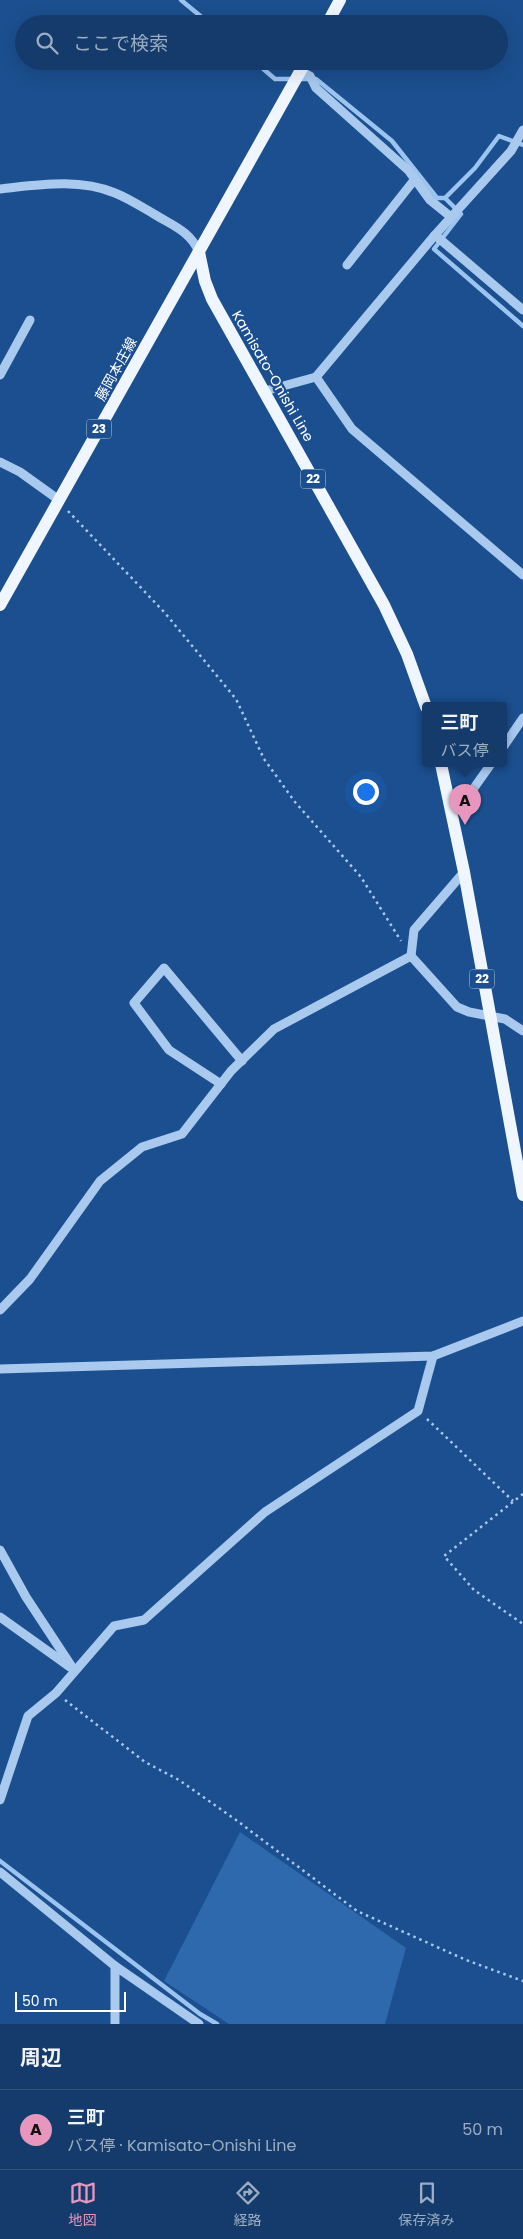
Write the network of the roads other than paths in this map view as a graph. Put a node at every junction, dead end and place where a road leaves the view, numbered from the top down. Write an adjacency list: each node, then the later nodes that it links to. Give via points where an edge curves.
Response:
1 (340, 0): 2 (main road)
2 (332, 15)
3 (301, 70): 10 (main road)
4 (306, 70): 6 (street, via 316,88)
5 (523, 130): 8 (street, via 511,151)
6 (415, 179): 8 (street, via 430,200); 11 (street)
7 (0, 189): 10 (street, via 60,183 116,193 182,230 193,239)
8 (451, 217): 9 (street)
9 (435, 235): 12 (street); 15 (street)
10 (199, 252): 16 (main road, Kamisato-Onishi Line / 22, via 212,299); 18 (main road, 藤岡本庄線 / 23)
11 (347, 265)
12 (523, 310)
13 (30, 320): 14 (street)
14 (0, 375)
15 (316, 377): 16 (street); 19 (street, via 352,429)
16 (265, 391): 21 (main road, Kamisato-Onishi Line / 22, via 384,605)
17 (0, 462): 18 (street)
18 (59, 500): 20 (main road, 藤岡本庄線 / 23)
19 (523, 575)
20 (0, 606)
21 (424, 702)
22 (523, 718): 23 (street)
23 (507, 742)
24 (442, 767): 26 (main road, 22)
25 (489, 767): 26 (street)
26 (452, 813): 27 (main road, 22)
27 (464, 872): 28 (street, via 414,930); 29 (main road, 22)
28 (411, 956): 29 (street, via 457,1007); 31 (street, via 274,1029)
29 (488, 1016): 30 (street, via 505,1019); 33 (main road, 22)
30 (523, 1031)
31 (242, 1061): 32 (street); 32 (street, via 164,968 134,1003 169,1050)
32 (221, 1084): 34 (street, via 182,1134 142,1147 100,1181 30,1279)
33 (523, 1195)
34 (0, 1310)
35 (523, 1321): 36 (street)
36 (433, 1356): 37 (street); 40 (street, via 418,1412 264,1512 144,1620 114,1626)
37 (0, 1369)
38 (0, 1550): 40 (street, via 26,1597)
39 (0, 1617): 40 (street)
40 (74, 1670): 41 (street, via 56,1693 28,1716)
41 (0, 1800)
42 (0, 1872): 43 (street)
43 (115, 1966): 44 (street); 45 (street)
44 (115, 2024)
45 (199, 2024)

